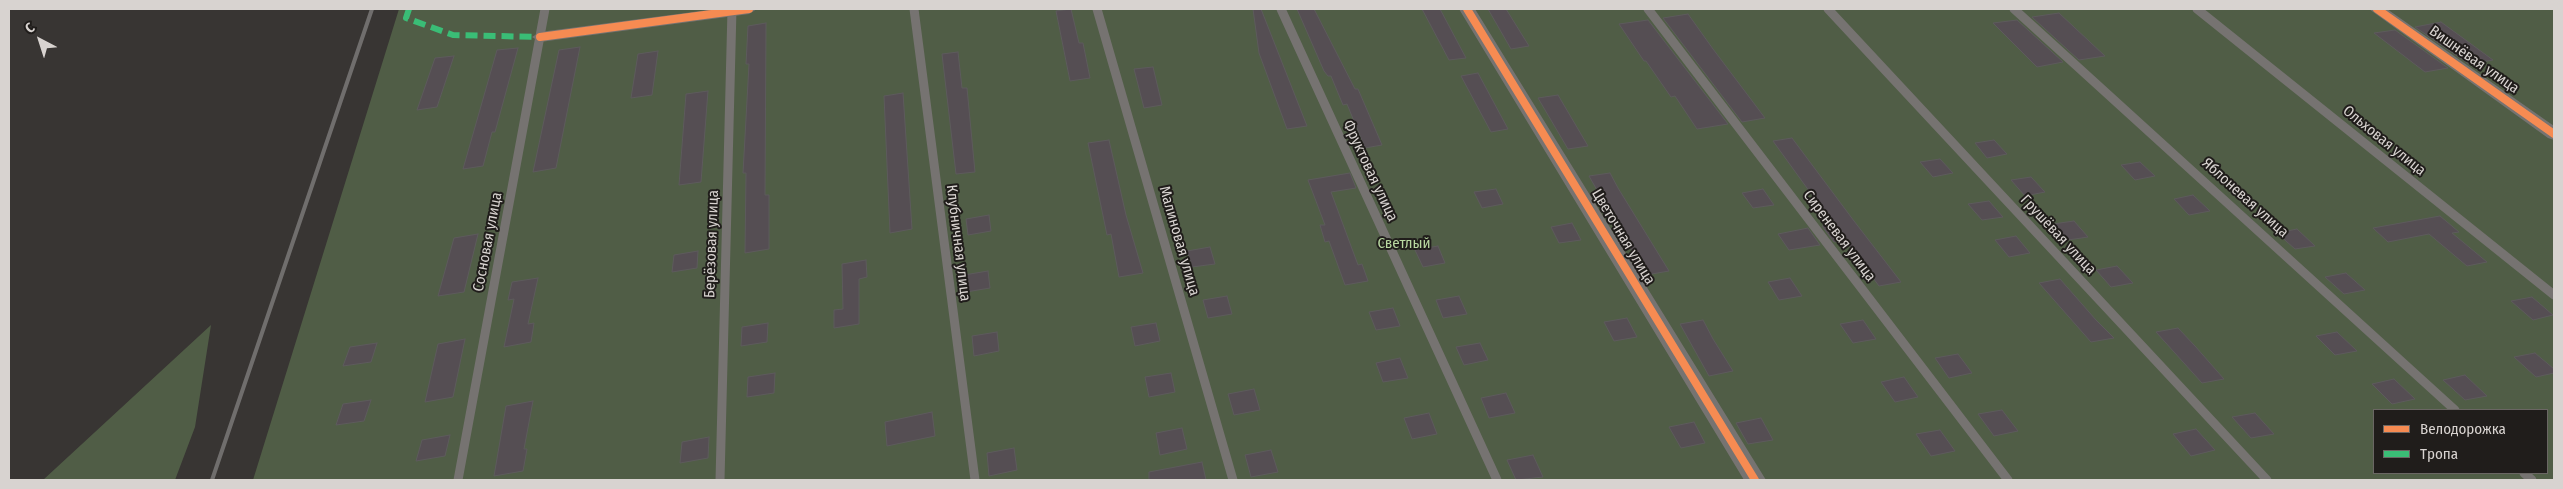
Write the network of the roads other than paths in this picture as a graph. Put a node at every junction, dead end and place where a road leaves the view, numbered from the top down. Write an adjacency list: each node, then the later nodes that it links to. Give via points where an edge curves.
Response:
1 (545, 9): 13 (lane, Сосновая улица)
2 (749, 9): 12 (street)
3 (914, 9): 19 (lane, Клубничная улица)
4 (1097, 9): 20 (lane, Малиновая улица)
5 (1281, 9): 21 (lane, Фруктовая улица)
6 (1467, 9): 22 (street, Цветочная улица)
7 (1648, 9): 23 (lane, Сиреневая улица)
8 (1828, 9): 24 (lane, Грушёвая улица)
9 (2014, 9): 16 (lane, Яблоневая улица)
10 (2197, 9): 15 (lane, Ольховая улица)
11 (2377, 9): 14 (street, Вишнёвая улица)
12 (732, 10): 13 (street); 18 (lane, Берёзовая улица)
13 (540, 37): 17 (lane, Сосновая улица)
14 (2554, 134)
15 (2554, 295)
16 (2454, 409)
17 (458, 480)
18 (720, 480)
19 (975, 480)
20 (1233, 480)
21 (1497, 480)
22 (1755, 480)
23 (2008, 480)
24 (2268, 480)

